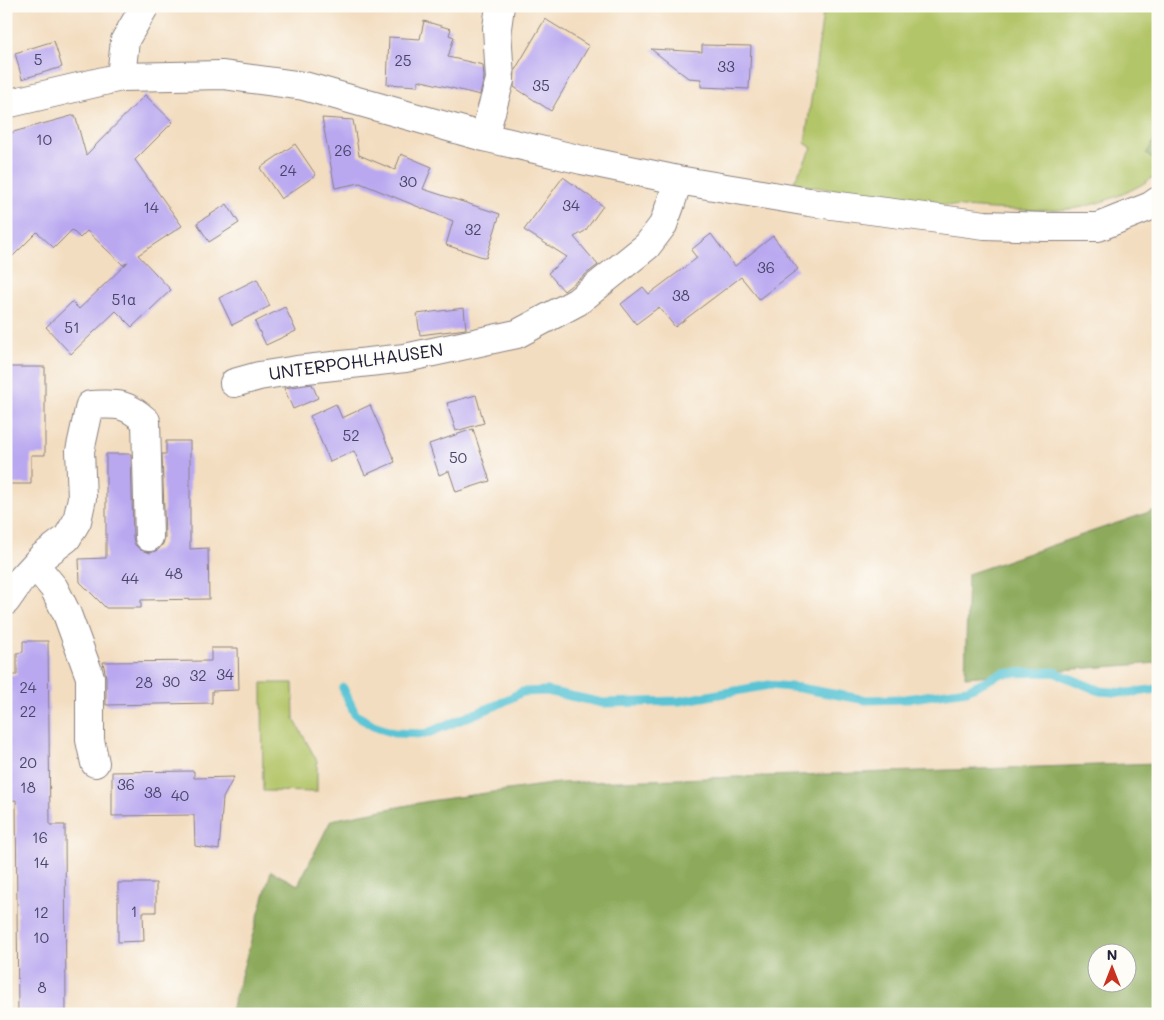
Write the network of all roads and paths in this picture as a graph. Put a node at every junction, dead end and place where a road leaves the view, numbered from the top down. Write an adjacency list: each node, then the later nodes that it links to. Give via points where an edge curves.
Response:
1 (145, 6): 3 (street, via 125,40)
2 (500, 6): 5 (street, via 497,28 500,80)
3 (121, 77): 4 (street); 5 (street, via 223,75 304,86)
4 (6, 104)
5 (484, 137): 6 (street)
6 (678, 180): 7 (street, via 809,202 985,225 1098,226); 8 (street, UNTERPOHLHAUSEN, via 663,225 647,246 577,302 517,334 396,359 297,370)
7 (1158, 201)
8 (234, 383)
9 (149, 537): 10 (street, via 146,421 133,409 117,404 90,405 80,451 82,498 77,522 67,538)
10 (35, 565): 11 (street); 12 (street, via 54,588 90,677 90,740)
11 (6, 602)
12 (95, 763)

